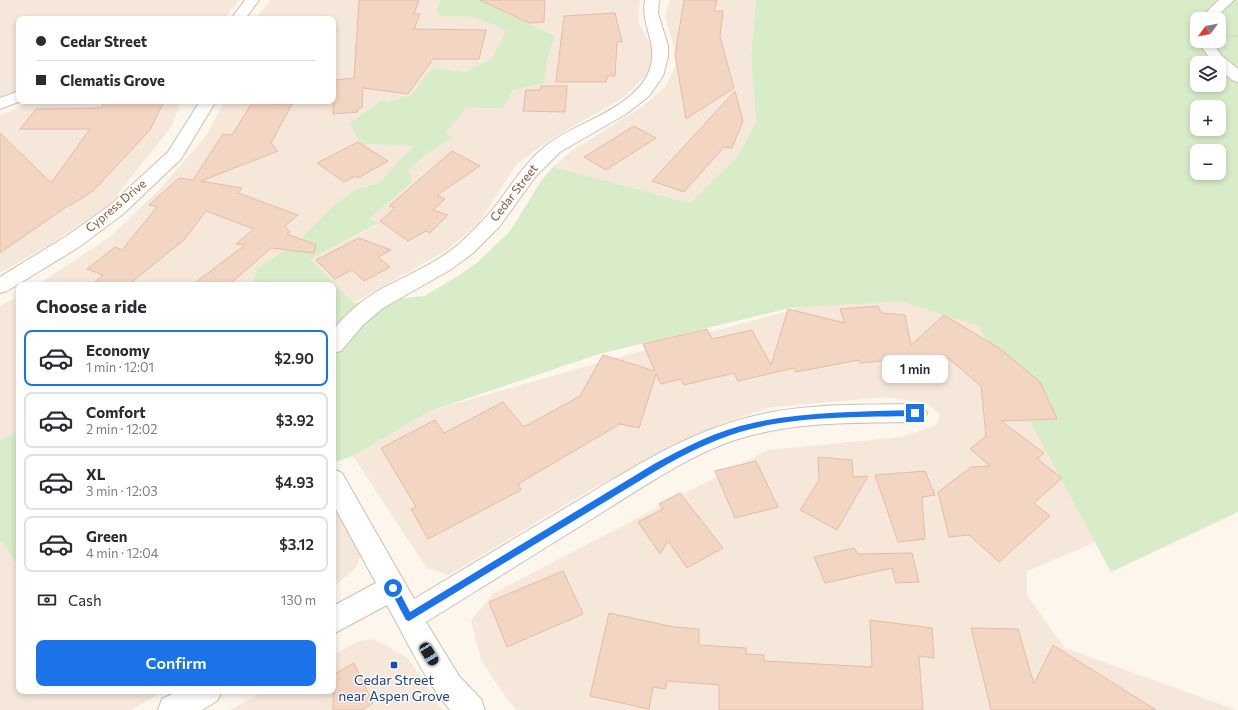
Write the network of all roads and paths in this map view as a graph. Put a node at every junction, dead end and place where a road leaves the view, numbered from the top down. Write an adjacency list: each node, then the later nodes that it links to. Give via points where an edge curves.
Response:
1 (252, 0): 5 (street)
2 (652, 0): 14 (street, Cedar Street, via 651,16 661,54 651,82 638,97 555,148 529,172 496,218 462,252 361,314)
3 (1227, 0): 4 (street)
4 (1214, 12)
5 (240, 16)
6 (1226, 36): 7 (path)
7 (1238, 36)
8 (1209, 48): 9 (street, via 1215,57)
9 (1238, 77)
10 (16, 97): 11 (street)
11 (0, 104)
12 (206, 104): 13 (street, Cypress Drive, via 175,155 116,210 72,242)
13 (0, 286)
14 (336, 341)
15 (915, 413): 18 (street, via 792,419 752,426 721,436 684,451 657,466)
16 (336, 485): 17 (street)
17 (393, 588): 18 (street); 19 (street)
18 (409, 617): 22 (street, via 449,686)
19 (336, 619)
20 (202, 694): 21 (street)
21 (173, 710)
22 (470, 710)

